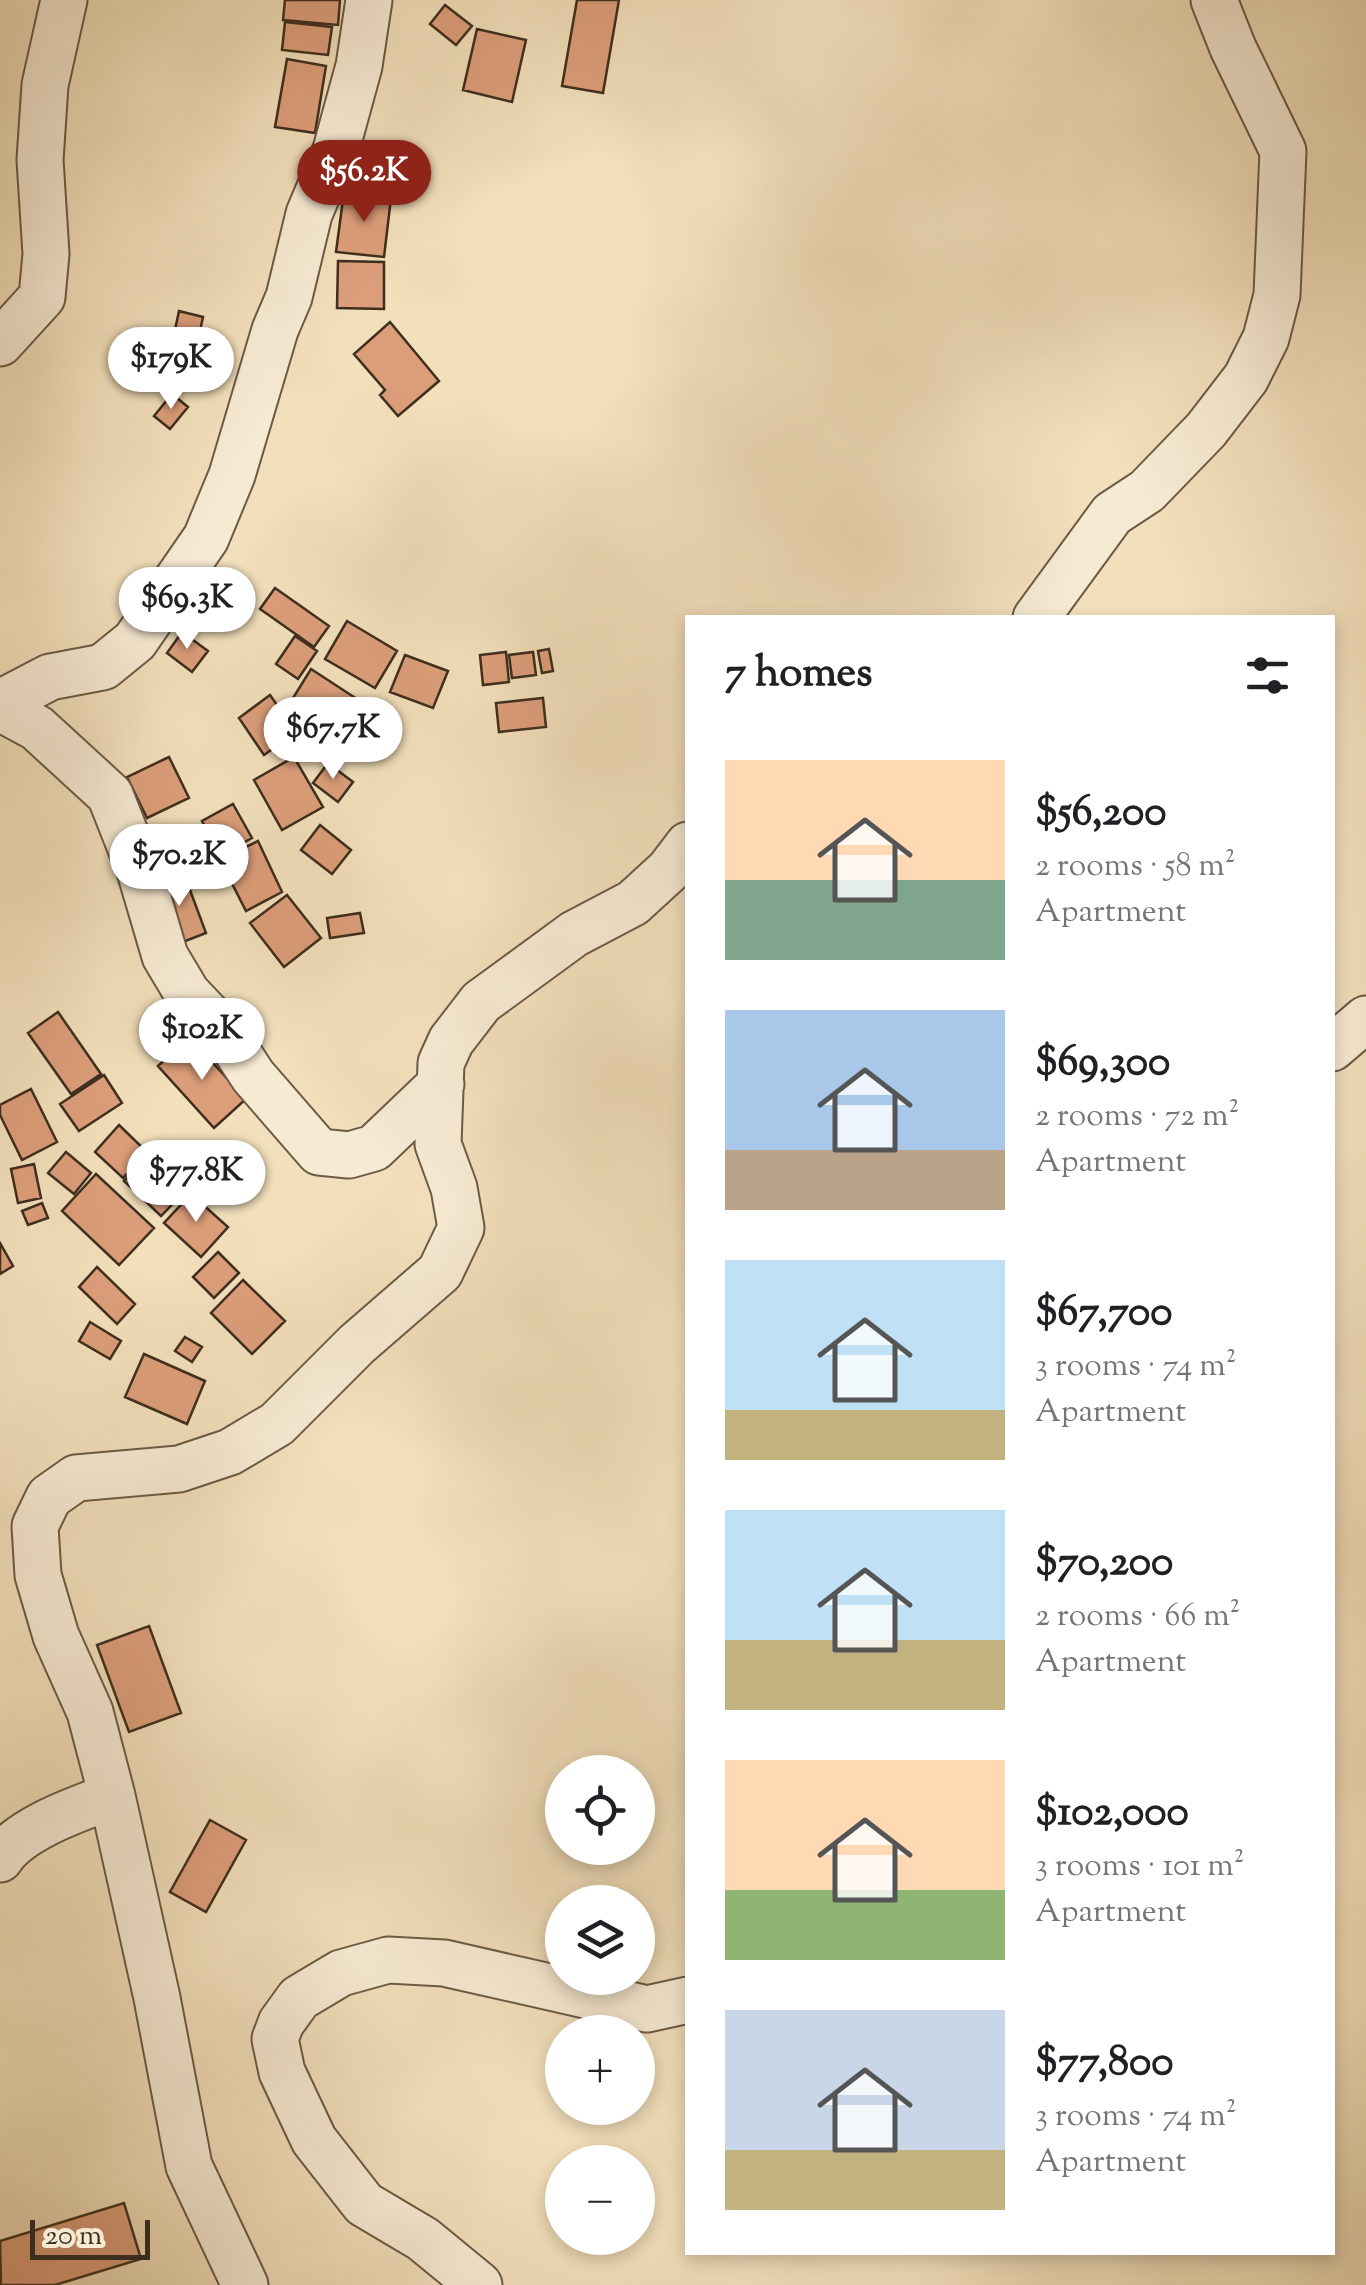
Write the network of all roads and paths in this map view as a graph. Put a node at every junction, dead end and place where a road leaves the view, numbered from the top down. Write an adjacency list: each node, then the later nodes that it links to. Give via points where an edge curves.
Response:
1 (64, 0): 4 (street, via 45,85 42,297)
2 (369, 0): 6 (street, via 360,66 336,150 309,214 232,475 206,538 135,641 104,668 50,677)
3 (1214, 0): 5 (street, via 1283,151 1277,295 1266,338 1246,378 1206,430 1146,491 1112,514)
4 (0, 343)
5 (1038, 615)
6 (0, 706): 10 (street, via 38,728 110,796 173,968 320,1152 348,1155 374,1148)
7 (685, 848): 10 (street, via 633,903 574,934 481,1002 451,1041)
8 (1366, 1019): 9 (street)
9 (1335, 1045)
10 (441, 1084): 11 (street, via 438,1144 461,1228 440,1272 278,1424 230,1452 179,1468 76,1478 49,1496 35,1526 38,1575 90,1712)
11 (112, 1796): 12 (street, via 10,1843); 14 (street, via 189,2166)
12 (0, 1858)
13 (685, 2001): 15 (street, via 647,2009 444,1962 388,1960 342,1973 299,1998 275,2039 282,2072 314,2140 364,2204 423,2239)
14 (245, 2285)
15 (478, 2285)

